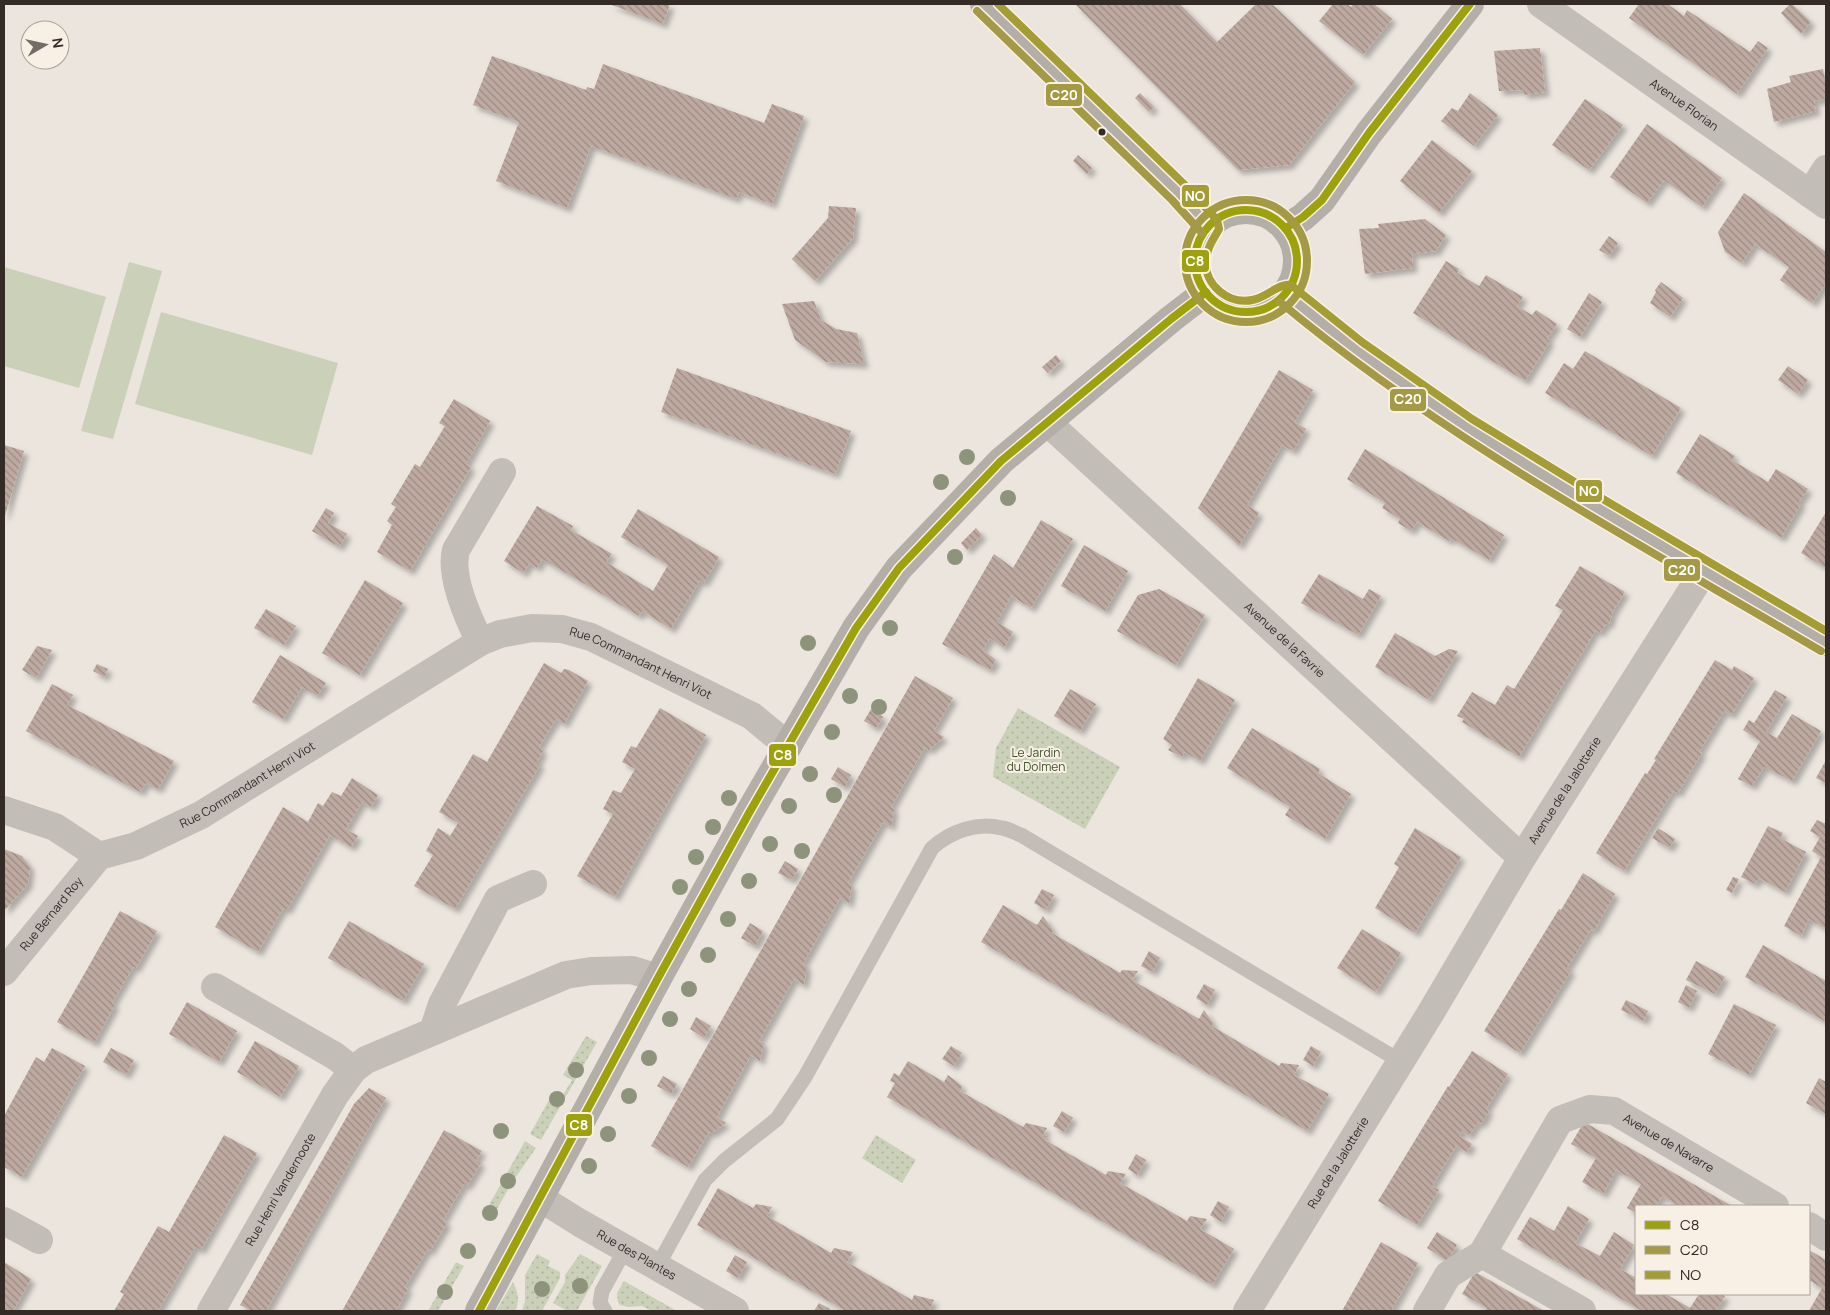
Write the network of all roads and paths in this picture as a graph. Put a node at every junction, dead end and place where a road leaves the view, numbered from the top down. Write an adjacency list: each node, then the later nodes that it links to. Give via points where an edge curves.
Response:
1 (984, 4): 6 (street)
2 (1470, 4): 7 (street, via 1368,133 1322,200)
3 (1541, 4): 5 (street, Avenue Florian)
4 (1826, 170): 5 (street)
5 (1818, 200)
6 (1209, 226): 7 (street, via 1227,214 1248,210 1269,215); 8 (street, via 1199,241 1195,258 1198,276)
7 (1286, 228): 9 (street, via 1294,244 1297,261 1294,278)
8 (1206, 292): 9 (street, via 1223,307 1246,312 1268,308); 10 (street)
9 (1286, 294): 12 (street, via 1413,392 1527,466)
10 (1048, 423): 15 (street, via 995,466 900,568 856,628); 18 (street, Avenue de la Favrie)
11 (502, 472): 13 (street, via 453,558 467,618)
12 (1704, 571): 14 (street); 18 (street, Avenue de la Jalotterie)
13 (480, 642): 15 (street, Rue Commandant Henri Viot, via 500,634 532,628 575,631 605,642 752,716); 17 (street, Rue Commandant Henri Viot, via 201,815 136,846)
14 (1826, 642)
15 (788, 746): 21 (street)
16 (4, 810): 17 (street, via 55,827)
17 (99, 856): 20 (street, Rue Bernard Roy)
18 (1522, 858): 23 (street, Avenue de la Jalotterie)
19 (533, 884): 24 (street, via 498,899 442,1004)
20 (4, 972)
21 (658, 978): 24 (street, Rue Henri Vandernoote, via 632,970 566,975); 27 (street)
22 (215, 988): 26 (street, via 335,1056)
23 (1430, 1014): 25 (street, Rue de la Jalotterie)
24 (433, 1031): 26 (street, Rue Henri Vandernoote, via 366,1060)
25 (1400, 1061): 35 (lane, via 1021,835 988,826 952,833 932,848 805,1077 777,1119 705,1180); 40 (street, Rue de la Jalotterie)
26 (353, 1070): 36 (street, Rue Henri Vandernoote, via 335,1095)
27 (540, 1198): 33 (street, Rue des Plantes); 37 (street)
28 (1773, 1205): 34 (street, Avenue de Navarre, via 1614,1111 1590,1109 1560,1120)
29 (4, 1221): 32 (street)
30 (1810, 1227): 31 (street)
31 (1826, 1237)
32 (39, 1240)
33 (626, 1248): 35 (street, Rue des Plantes); 38 (lane, via 602,1291 600,1303)
34 (1482, 1254): 41 (street, via 1448,1275); 42 (street)
35 (656, 1267): 39 (street, Rue des Plantes)
36 (211, 1311)
37 (479, 1311)
38 (605, 1311)
39 (735, 1311)
40 (1247, 1311)
41 (1427, 1311)
42 (1582, 1311)

